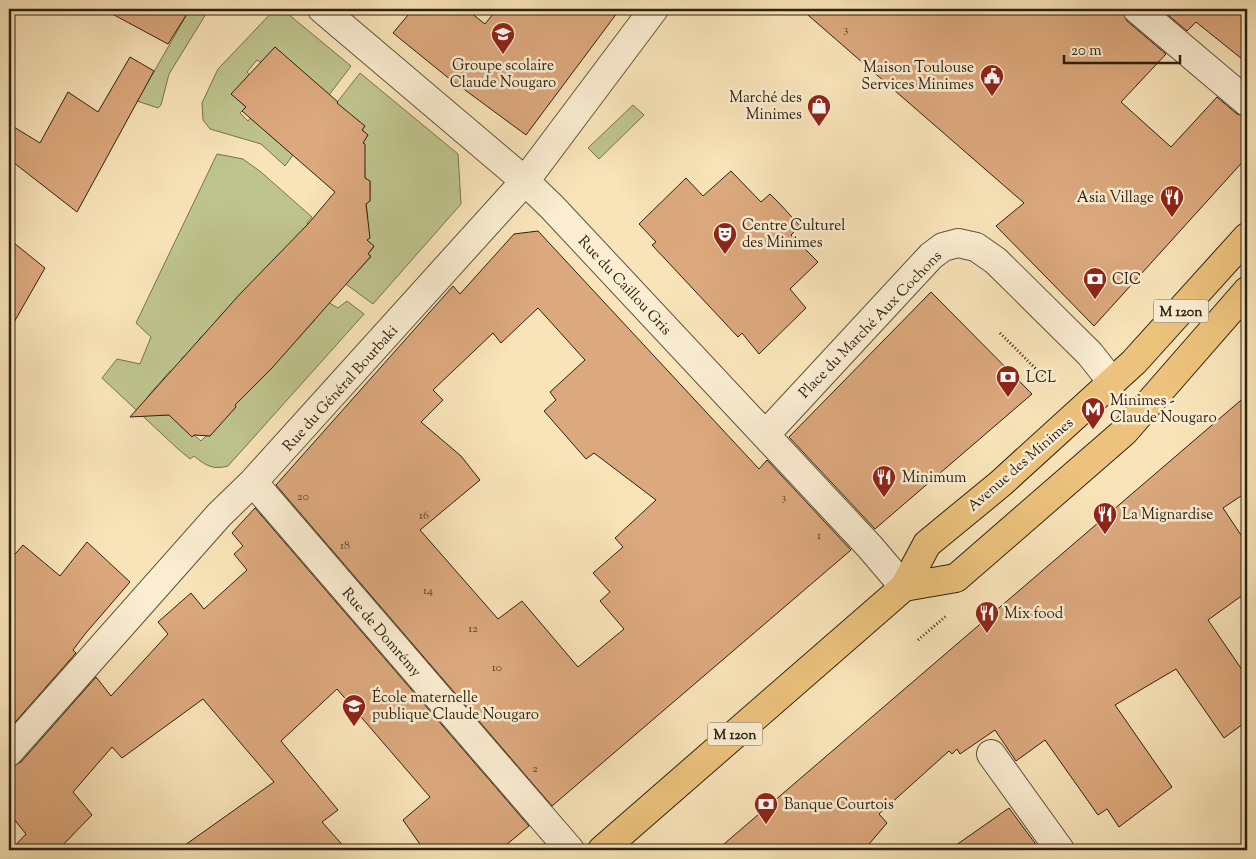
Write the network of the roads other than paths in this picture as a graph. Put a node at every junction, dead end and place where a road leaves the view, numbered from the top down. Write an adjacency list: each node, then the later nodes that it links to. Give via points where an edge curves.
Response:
1 (322, 9): 5 (street, Rue du Caillou Gris)
2 (654, 9): 5 (street, Rue du Général Bourbaki)
3 (1137, 9): 4 (street)
4 (1247, 102)
5 (526, 182): 9 (street, Rue du Caillou Gris); 10 (street, Rue du Général Bourbaki)
6 (1247, 238): 8 (main road, Avenue des Minimes / M 120n)
7 (1247, 291): 11 (main road, M 120n, via 1124,432 956,578)
8 (1112, 382): 9 (street, Place du Marché Aux Cochons, via 1090,354 996,261 976,247 958,243 943,247 931,256); 11 (main road, Avenue des Minimes / M 120n, via 1000,484 927,544)
9 (765, 435): 11 (street, Rue du Caillou Gris)
10 (253, 482): 12 (street, Rue du Général Bourbaki, via 219,515); 14 (street, Rue de Domrémy)
11 (904, 587): 15 (main road, Avenue des Minimes / M 120n)
12 (9, 752)
13 (992, 754): 16 (street)
14 (570, 850)
15 (602, 850)
16 (1060, 850)

